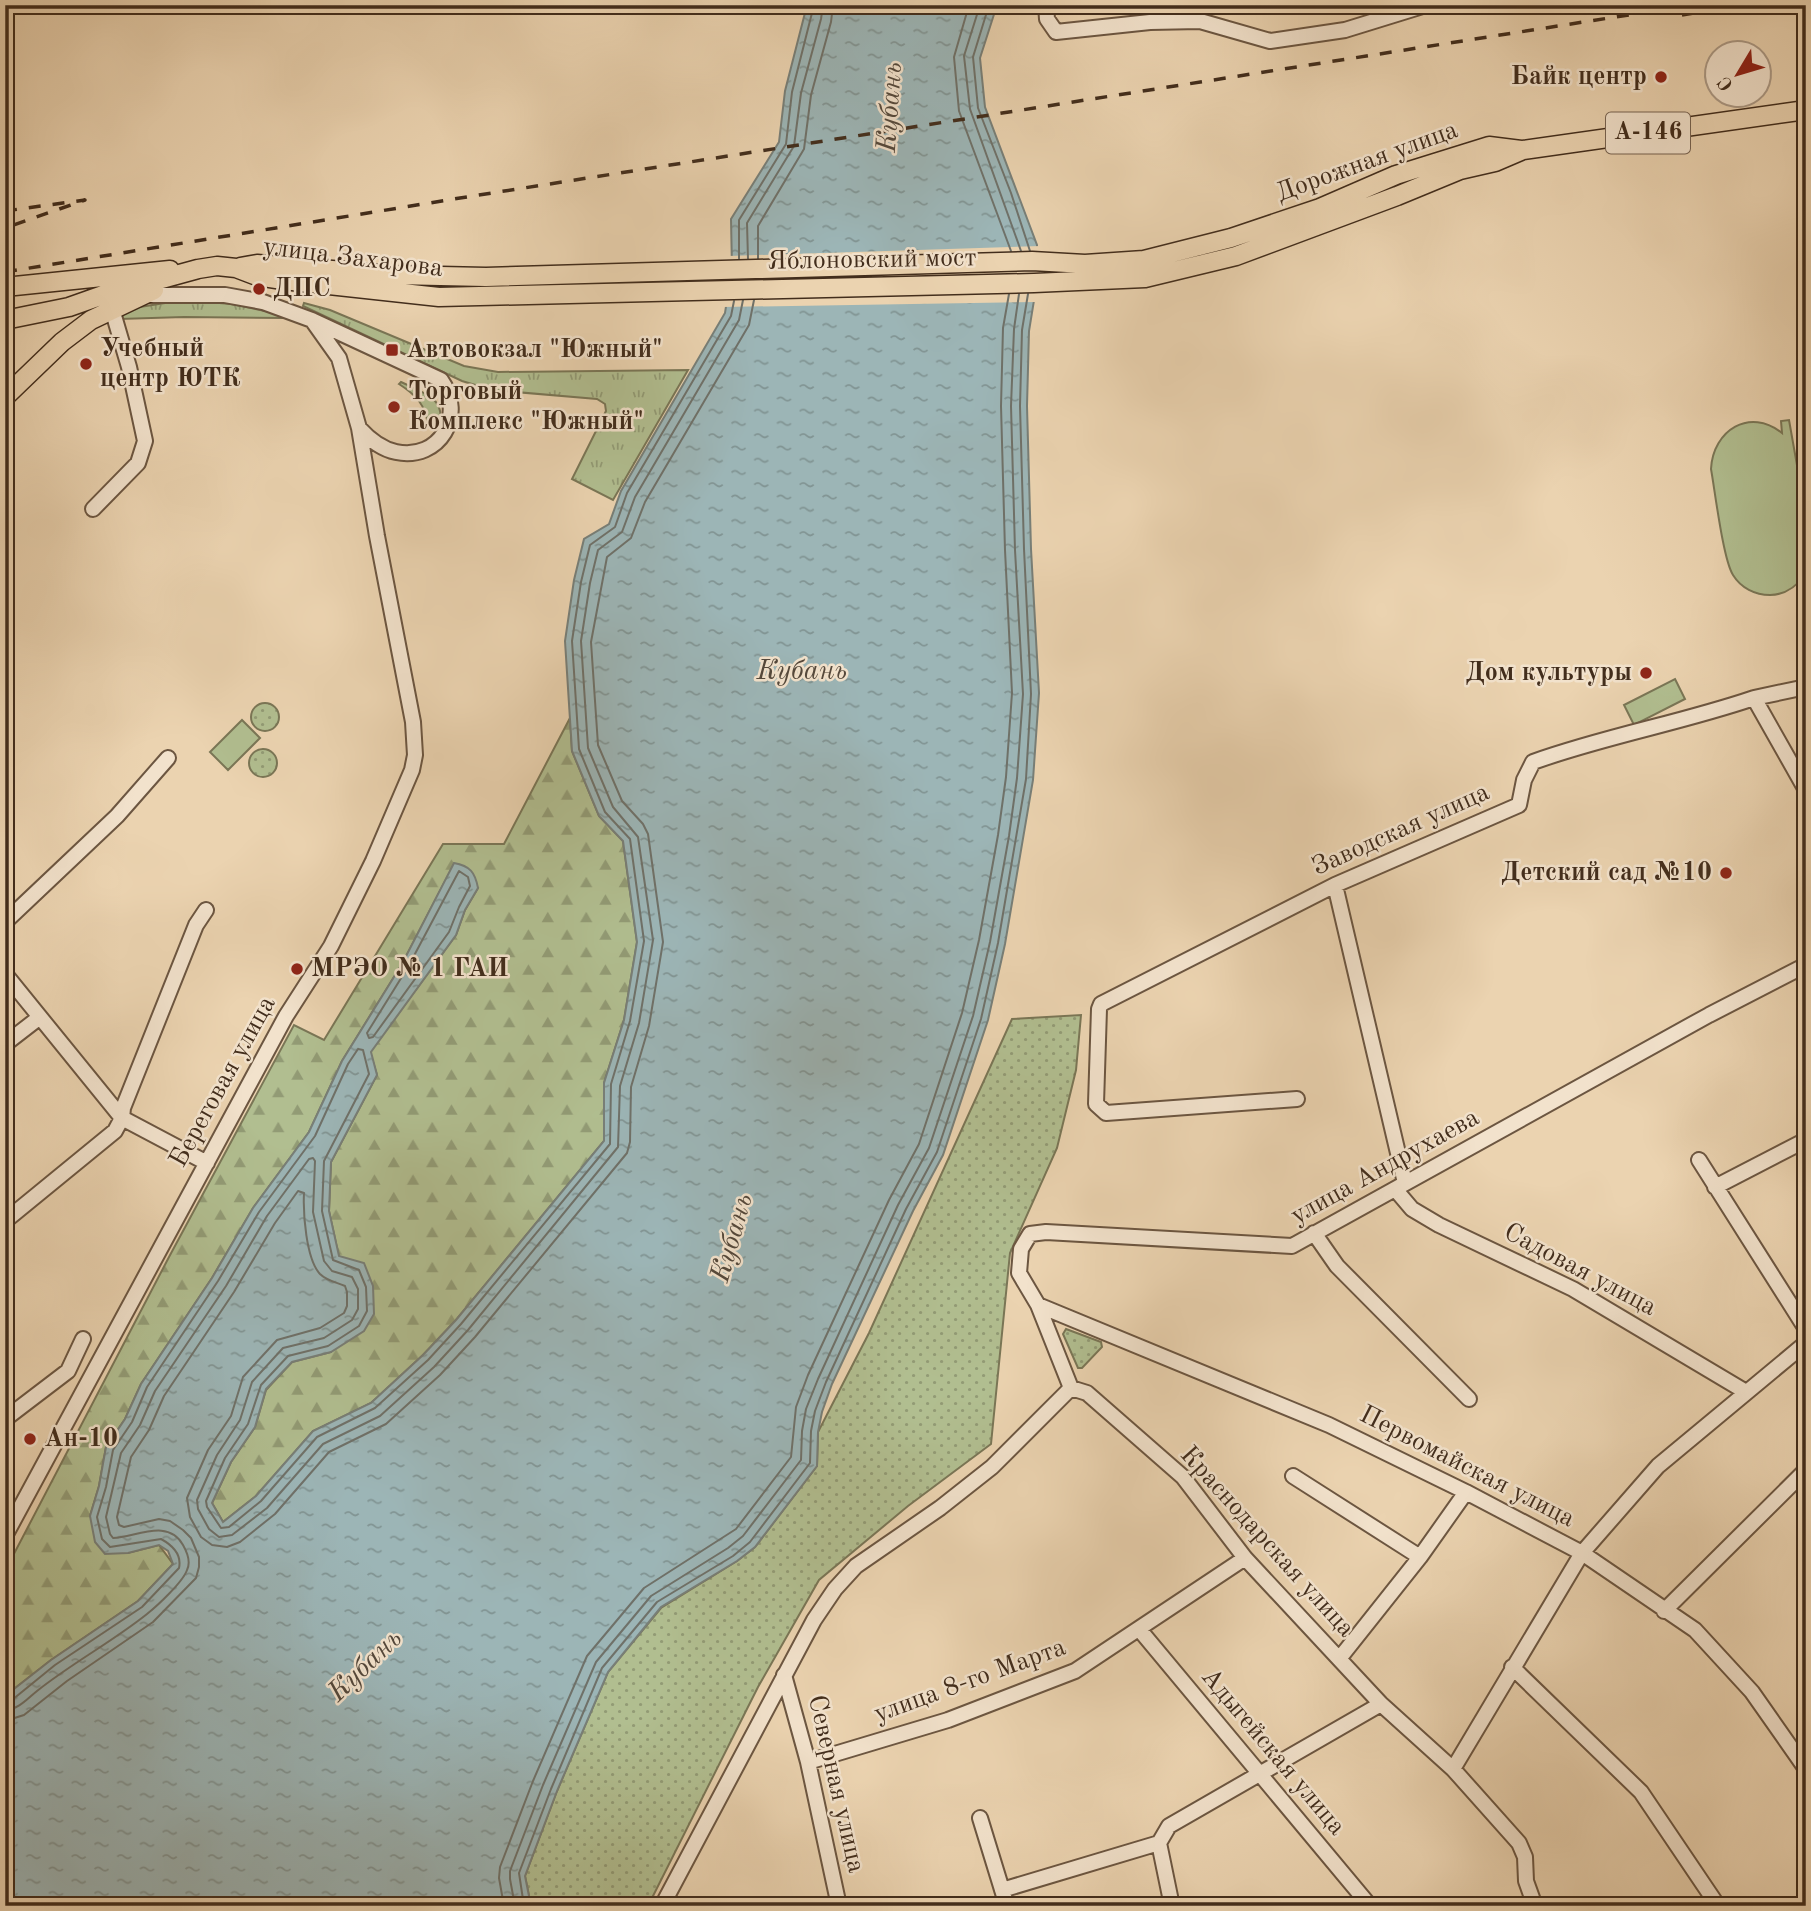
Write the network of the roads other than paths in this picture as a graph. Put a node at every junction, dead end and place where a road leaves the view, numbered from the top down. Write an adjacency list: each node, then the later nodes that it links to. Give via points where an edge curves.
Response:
1 (1046, 5): 2 (street, via 1047,19 1056,32 1200,21 1270,41 1345,30)
2 (1426, 5)
3 (1806, 110): 4 (main road, Дорожная улица / А-146, via 1524,150 1489,146 1396,175)
4 (1234, 247): 8 (main road, Яблоновский мост, via 1085,264 1032,261)
5 (198, 269): 6 (main road, улица Захарова); 8 (main road, улица Захарова, via 257,264); 10 (main road); 11 (main road, улица Захарова)
6 (90, 277): 7 (main road, улица Захарова); 11 (main road, via 98,281)
7 (66, 279): 9 (main road, улица Захарова); 12 (main road, via 74,292)
8 (507, 286)
9 (5, 287)
10 (145, 295): 11 (main road); 14 (street, via 225,295 263,302)
11 (108, 302): 12 (main road, улица Захарова); 15 (main road); 20 (street, via 145,441 138,463)
12 (69, 307): 13 (main road, улица Захарова)
13 (10, 320): 15 (main road, via 58,323 64,332)
14 (312, 320): 16 (street); 17 (street, Береговая улица)
15 (62, 342): 18 (main road)
16 (361, 345): 17 (street, via 346,354); 19 (street, via 441,380 452,403 446,432 419,451 395,452)
17 (341, 368): 19 (street, Береговая улица)
18 (5, 397)
19 (359, 428): 36 (street, Береговая улица, via 413,722 412,770 331,946 285,1016)
20 (93, 509)
21 (1806, 687): 22 (street, Заводская улица)
22 (1754, 698): 24 (street); 25 (street, Заводская улица, via 1533,762 1519,805)
23 (168, 758): 27 (street, via 117,816)
24 (1806, 790)
25 (1335, 885): 32 (street, Заводская улица, via 1099,1009 1097,1104 1106,1113); 37 (street)
26 (206, 910): 33 (street, via 196,925)
27 (5, 922)
28 (1806, 965): 37 (street, улица Андрухаева)
29 (5, 974): 30 (street)
30 (40, 1017): 31 (street); 33 (street)
31 (5, 1044)
32 (1297, 1099)
33 (122, 1118): 36 (street); 39 (street, via 115,1131)
34 (1806, 1140): 38 (street)
35 (1699, 1160): 38 (street)
36 (207, 1163): 52 (street, Береговая улица)
37 (1400, 1186): 40 (street, улица Андрухаева); 46 (street, Садовая улица, via 1412,1209 1573,1289)
38 (1715, 1187): 42 (street)
39 (5, 1221)
40 (1314, 1233): 41 (street, улица Андрухаева, via 1292,1246 1030,1234 1021,1249 1019,1273); 47 (street, via 1337,1266)
41 (1038, 1305): 45 (street, улица Андрухаева); 51 (street, Первомайская улица, via 1329,1425)
42 (1806, 1329)
43 (83, 1339): 48 (street, via 68,1371)
44 (1806, 1343): 46 (street)
45 (1071, 1388): 55 (street, Краснодарская улица, via 1087,1393 1183,1477); 60 (street, via 992,1467 856,1566 814,1620)
46 (1746, 1392): 53 (street, via 1658,1466)
47 (1469, 1399)
48 (5, 1419)
49 (1806, 1470): 56 (street)
50 (1293, 1476): 54 (street)
51 (1466, 1492): 53 (street, Первомайская улица); 54 (street)
52 (5, 1536)
53 (1582, 1553): 56 (street, Первомайская улица); 59 (street)
54 (1420, 1557): 58 (street)
55 (1245, 1558): 57 (street, улица 8-го Марта); 58 (street, Краснодарская улица)
56 (1664, 1611): 64 (street, Первомайская улица, via 1695,1630 1752,1692)
57 (1139, 1629): 62 (street, улица 8-го Марта, via 1075,1671 948,1720); 65 (street, Адыгейская улица)
58 (1339, 1659): 61 (street, Краснодарская улица)
59 (1512, 1668): 63 (street); 75 (street, via 1641,1792)
60 (784, 1675): 62 (street, Северная улица); 69 (street)
61 (1381, 1704): 63 (street, Краснодарская улица); 65 (street)
62 (808, 1762): 70 (street, Северная улица)
63 (1453, 1769): 74 (street, Краснодарская улица, via 1519,1843)
64 (1806, 1769)
65 (1257, 1773): 67 (street, via 1169,1826); 73 (street, Адыгейская улица)
66 (980, 1818): 68 (street)
67 (1159, 1843): 68 (street); 72 (street)
68 (1002, 1890): 71 (street)
69 (662, 1906)
70 (839, 1906)
71 (1007, 1906)
72 (1172, 1906)
73 (1370, 1906)
74 (1535, 1906)
75 (1718, 1906)

